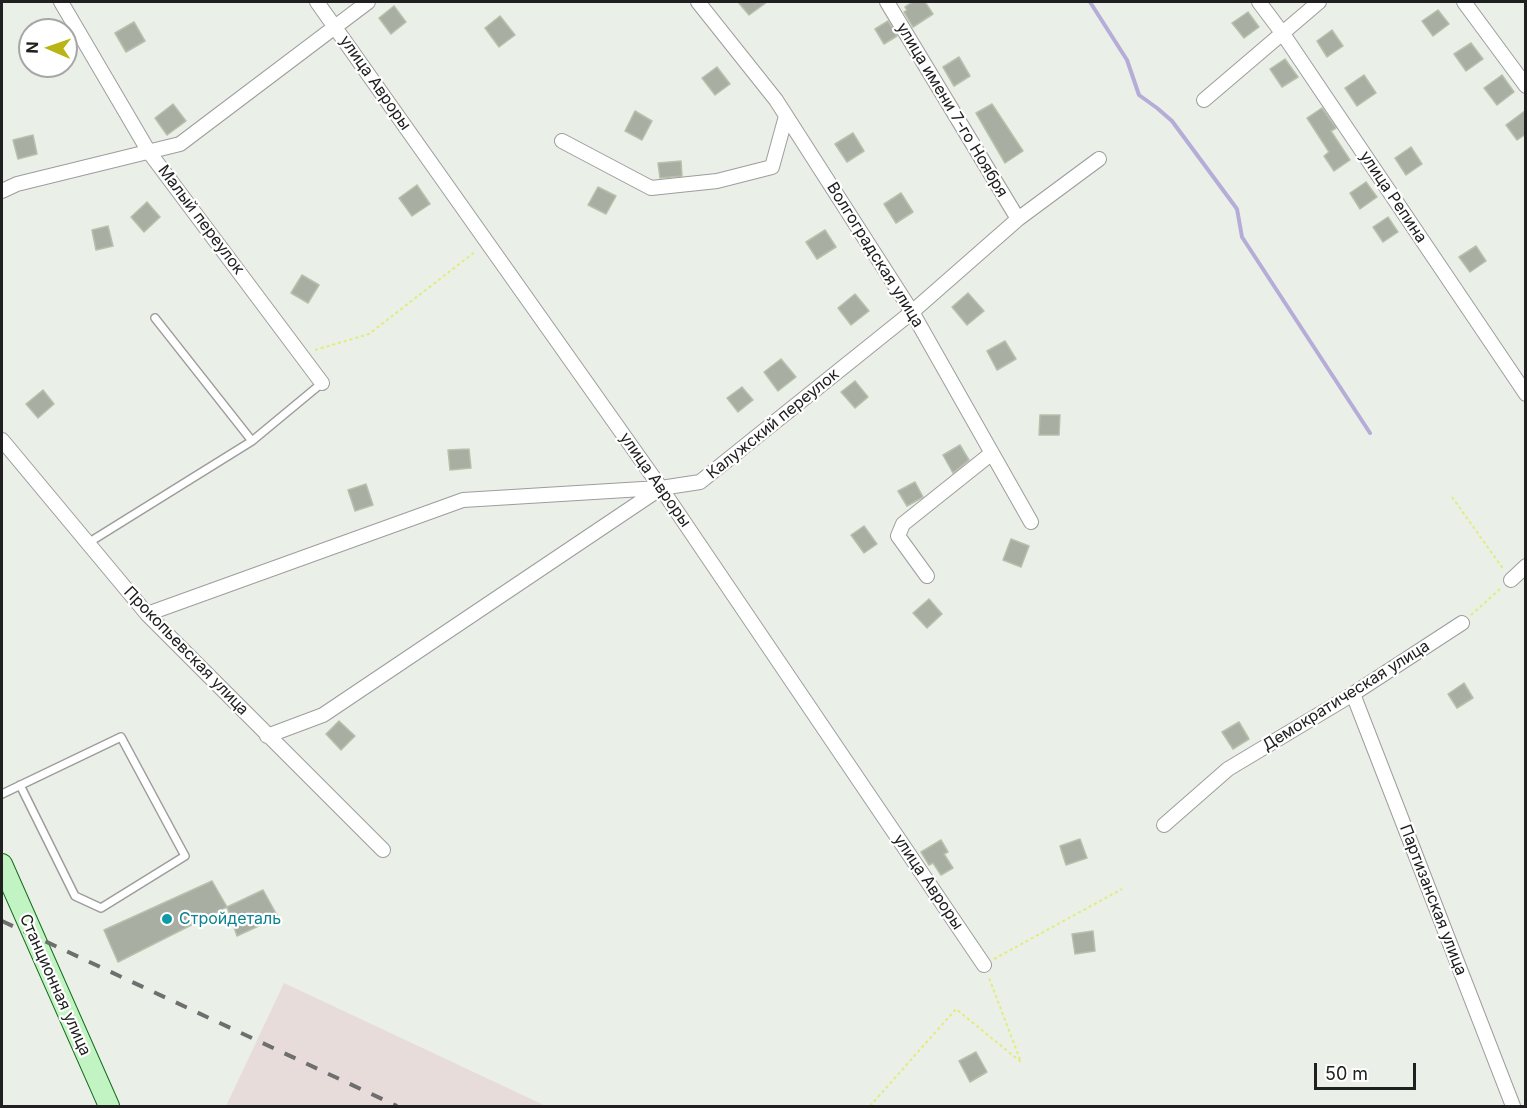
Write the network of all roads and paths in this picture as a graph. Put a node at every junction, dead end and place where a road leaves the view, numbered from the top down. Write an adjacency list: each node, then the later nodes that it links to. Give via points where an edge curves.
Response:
1 (61, 2): 15 (street)
2 (317, 2): 9 (street, улица Авроры)
3 (368, 2): 9 (street)
4 (698, 2): 13 (street, Волгоградская улица)
5 (886, 2): 18 (street, улица имени 7-го Ноября)
6 (1259, 2): 10 (street, улица Репина)
7 (1319, 2): 10 (street)
8 (1464, 2): 11 (street)
9 (335, 27): 15 (street, via 180,144); 19 (street, улица Авроры)
10 (1283, 34): 12 (street); 24 (street, улица Репина)
11 (1526, 86)
12 (1204, 100)
13 (786, 116): 14 (street, via 772,167 717,181 651,188); 20 (street, Волгоградская улица)
14 (562, 141)
15 (149, 152): 17 (street, Малый переулок); 22 (street, Малый переулок)
16 (1099, 159): 18 (street, Калужский переулок)
17 (2, 191)
18 (1018, 219): 20 (street, Калужский переулок)
19 (488, 242): 22 (path, via 369,334); 28 (street, улица Авроры)
20 (912, 312): 27 (street, Волгоградская улица); 28 (street, Калужский переулок, via 700,482)
21 (155, 318): 26 (lane)
22 (300, 354): 23 (street, Малый переулок)
23 (322, 383): 26 (lane)
24 (1526, 393)
25 (2, 440): 31 (street, Прокопьевская улица)
26 (252, 441): 31 (lane)
27 (992, 453): 30 (street, Волгоградская улица); 33 (street, via 903,524 898,536)
28 (661, 488): 35 (street, via 463,500); 38 (street, Калужский переулок, via 323,715); 45 (street, улица Авроры)
29 (1452, 497): 34 (path)
30 (1031, 522)
31 (88, 543): 35 (street, Прокопьевская улица)
32 (1526, 566): 34 (street)
33 (927, 576)
34 (1511, 580): 36 (path)
35 (147, 614): 38 (street, Прокопьевская улица)
36 (1462, 623): 37 (street, Демократическая улица)
37 (1353, 694): 41 (street, Демократическая улица, via 1228,769); 48 (street, Партизанская улица)
38 (267, 736): 42 (street, Прокопьевская улица)
39 (20, 785): 39 (lane, via 121,737 184,856 101,908 75,896); 40 (lane)
40 (2, 794)
41 (1164, 825)
42 (382, 850)
43 (2, 864): 46 (main road, Станционная улица)
44 (1122, 890): 45 (path)
45 (984, 965): 47 (path, via 1021,1062 956,1009)
46 (109, 1107)
47 (870, 1107)
48 (1513, 1107)

